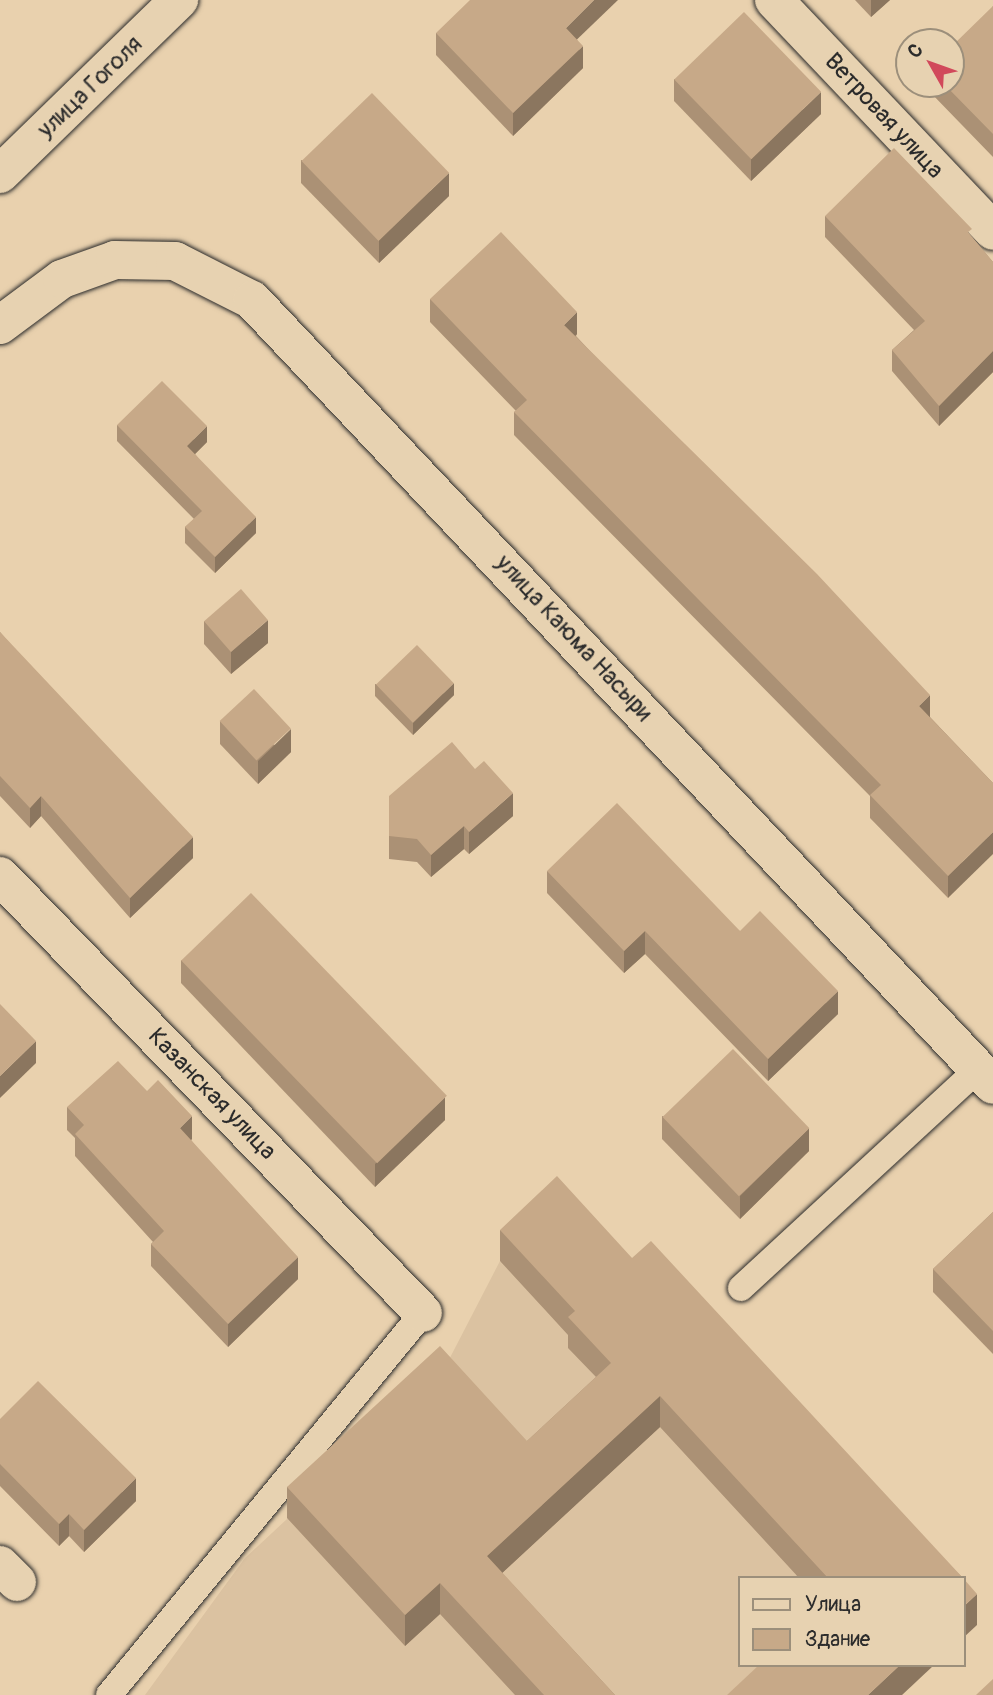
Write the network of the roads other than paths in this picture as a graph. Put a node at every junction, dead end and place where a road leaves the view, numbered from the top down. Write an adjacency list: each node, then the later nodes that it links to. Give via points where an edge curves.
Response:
1 (179, 0): 3 (main road, улица Гоголя)
2 (774, 0): 4 (main road, Ветровая улица)
3 (0, 174)
4 (993, 231)
5 (0, 325): 7 (main road, улица Каюма Насыри, via 62,279 115,260 175,261 252,300)
6 (0, 876): 9 (main road, Казанская улица)
7 (988, 1070): 8 (lane)
8 (741, 1288)
9 (424, 1313): 10 (lane)
10 (110, 1695)

